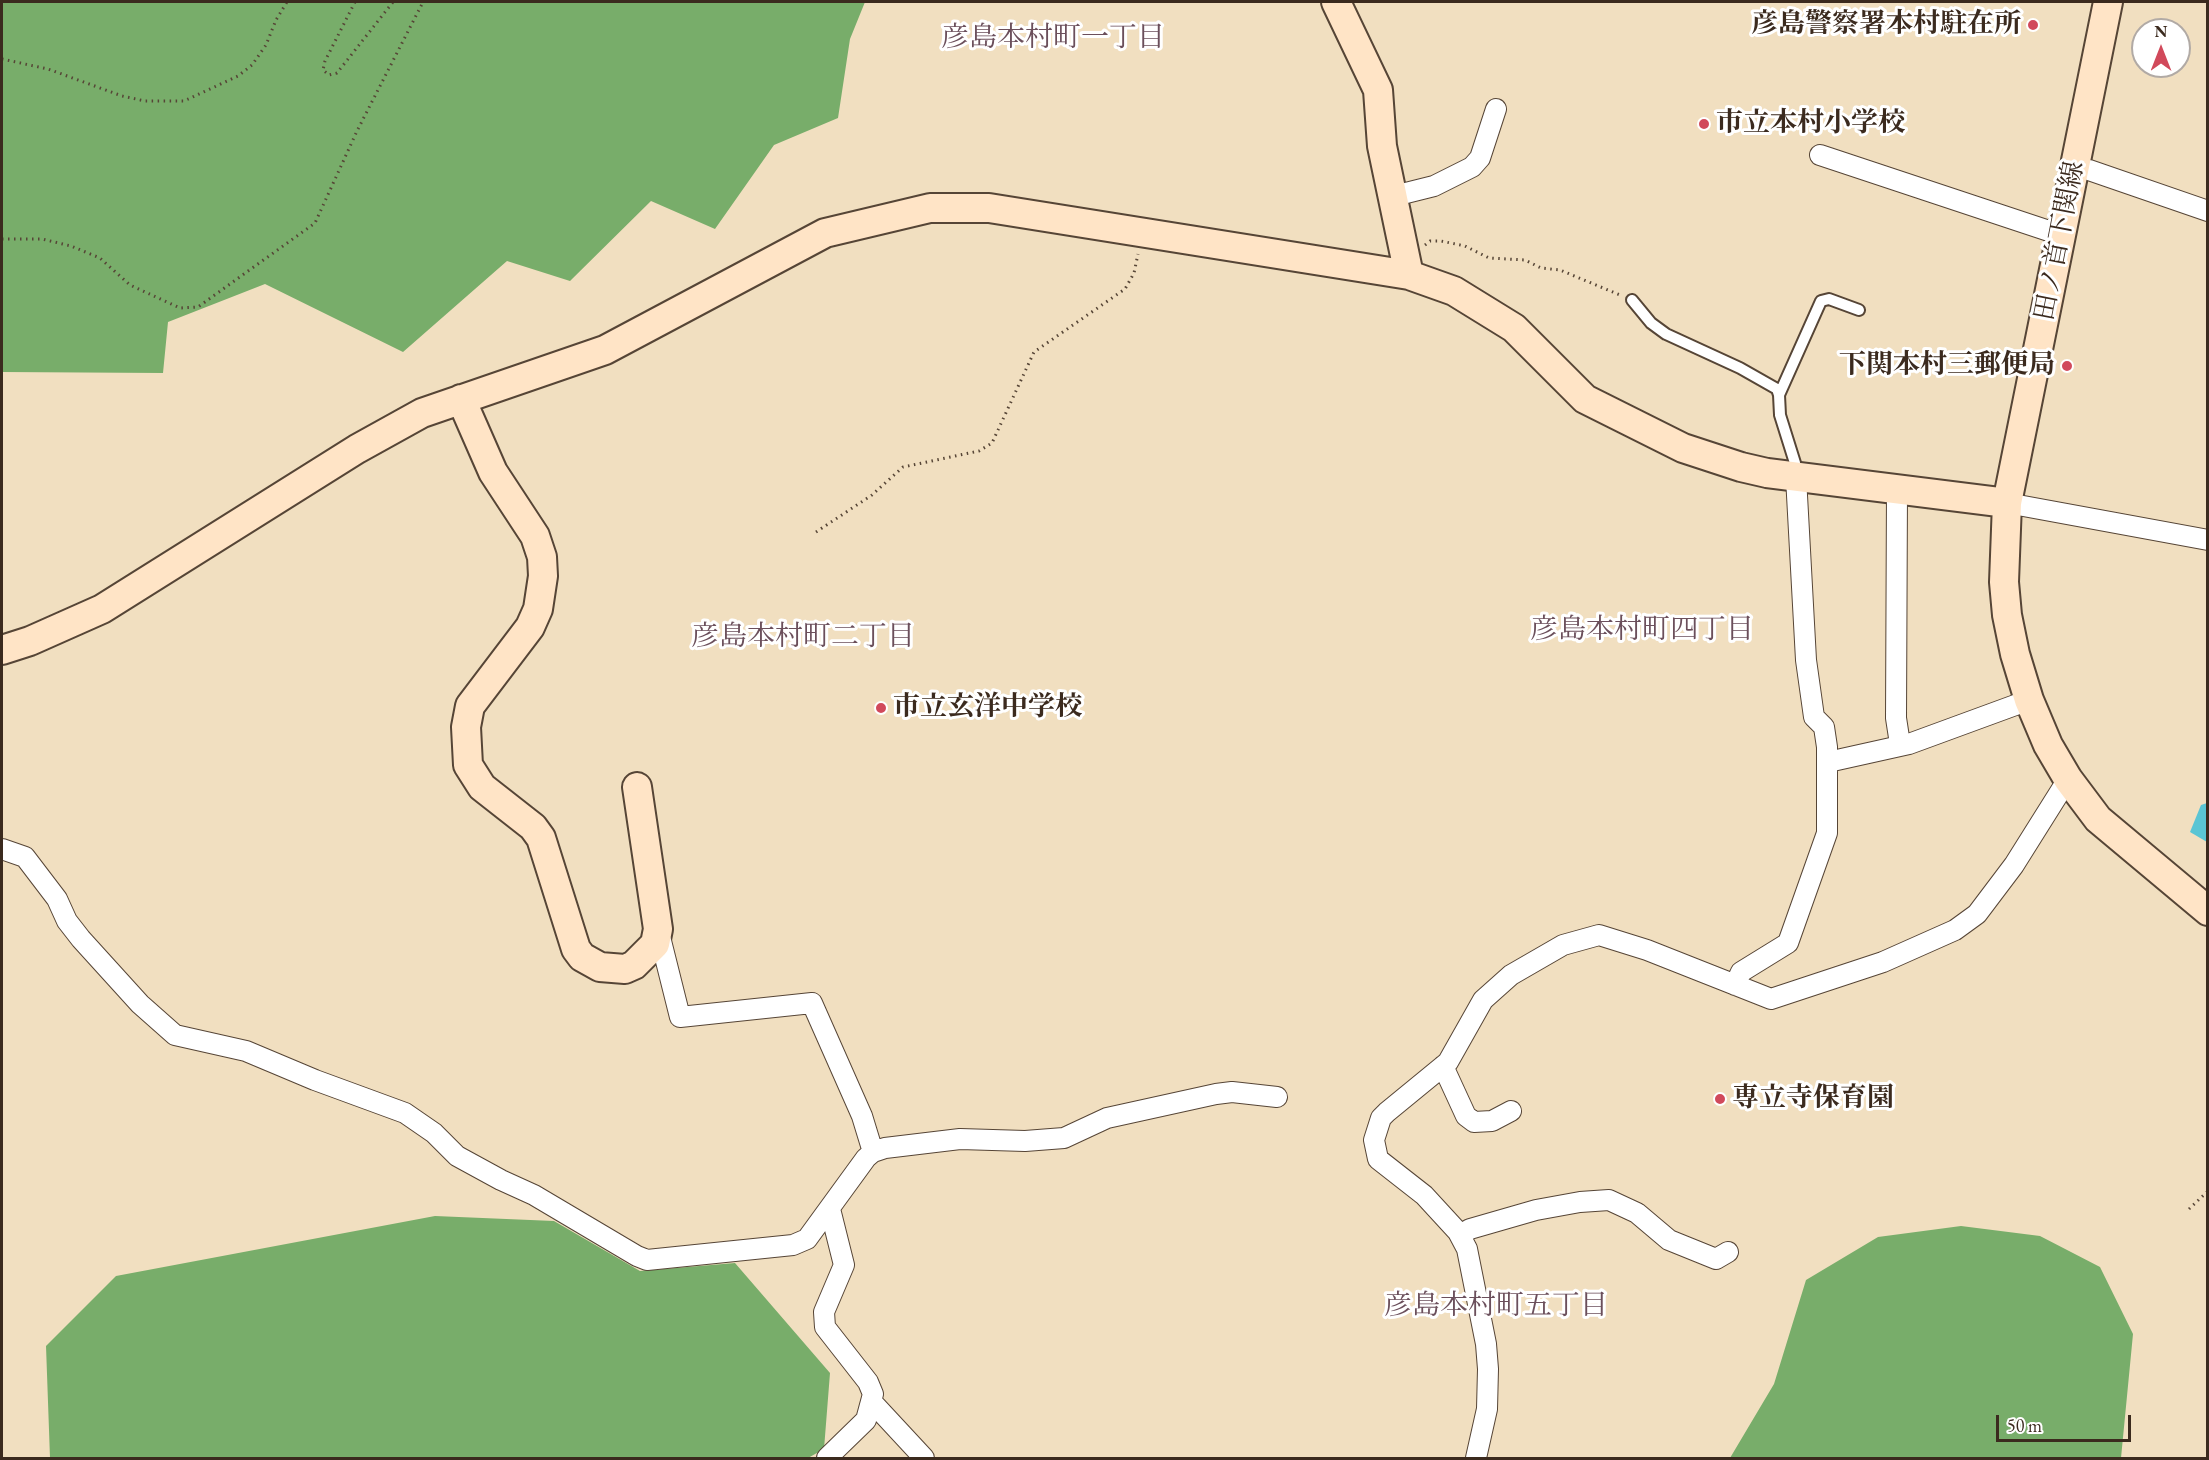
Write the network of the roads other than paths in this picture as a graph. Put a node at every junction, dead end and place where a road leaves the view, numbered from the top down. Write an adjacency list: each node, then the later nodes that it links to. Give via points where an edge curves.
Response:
1 (1335, 2): 6 (street, via 1377,90 1382,146)
2 (2108, 2): 8 (street, 田ノ首下関線)
3 (1496, 109): 6 (street, via 1480,158 1472,167 1434,186)
4 (1820, 155): 8 (street)
5 (2089, 170): 7 (street)
6 (1394, 196): 9 (street, via 1393,207)
7 (2208, 211)
8 (2061, 235): 16 (street, 田ノ首下関線)
9 (1416, 264): 13 (street, via 1142,232 989,208 930,208 840,227 605,350); 14 (street, via 1514,328 1576,392 1595,404 1683,448 1741,467)
10 (1632, 300): 12 (lane, via 1665,334 1740,368 1777,389)
11 (1859, 310): 12 (lane, via 1829,299 1821,301)
12 (1779, 394): 14 (lane, via 1780,415)
13 (461, 399): 18 (street, via 391,429 102,609); 26 (street, via 492,472 535,536 543,576 538,609 530,627 470,706 466,727 468,765 482,787 541,837 570,936 582,957 600,967 625,969 646,955 655,944)
14 (1796, 477): 15 (street); 21 (street, via 1806,660 1814,717 1824,727)
15 (1897, 490): 16 (street); 20 (street, via 1895,674)
16 (2007, 503): 17 (street); 19 (street, 田ノ首下関線, via 2007,615)
17 (2208, 540)
18 (2, 650)
19 (2030, 700): 20 (street); 22 (street, 田ノ首下関線, via 2048,745)
20 (1900, 744): 21 (street)
21 (1828, 762): 27 (street, via 1827,833 1793,933 1783,948 1741,972)
22 (2068, 779): 25 (street, 田ノ首下関線, via 2098,819); 27 (street, via 1996,892 1966,923 1882,962 1778,998)
23 (637, 787): 26 (street)
24 (2, 849): 32 (street, via 25,857 81,939 140,1004 175,1035 246,1051 405,1113 434,1133 457,1156 549,1203 637,1257 666,1260 792,1245 807,1239)
25 (2208, 911)
26 (658, 929): 31 (street, via 680,1017 812,1003 862,1116)
27 (1735, 985): 28 (street, via 1613,938 1588,936 1563,945 1519,971 1483,1000 1454,1054)
28 (1443, 1066): 30 (street, via 1466,1116 1474,1122 1492,1121); 33 (street, via 1381,1118 1374,1150 1378,1159 1424,1195)
29 (1277, 1097): 31 (street, via 1216,1094 1107,1118 1064,1137 960,1139)
30 (1511, 1111)
31 (873, 1152): 32 (street)
32 (830, 1209): 35 (street, via 844,1265 824,1319 831,1335 868,1382)
33 (1460, 1235): 34 (street, via 1536,1210 1609,1200 1637,1213 1669,1240 1716,1259); 38 (street, via 1467,1249 1488,1369 1487,1409)
34 (1728, 1252)
35 (872, 1402): 36 (street, via 866,1420); 37 (street)
36 (827, 1458)
37 (924, 1458)
38 (1476, 1458)

